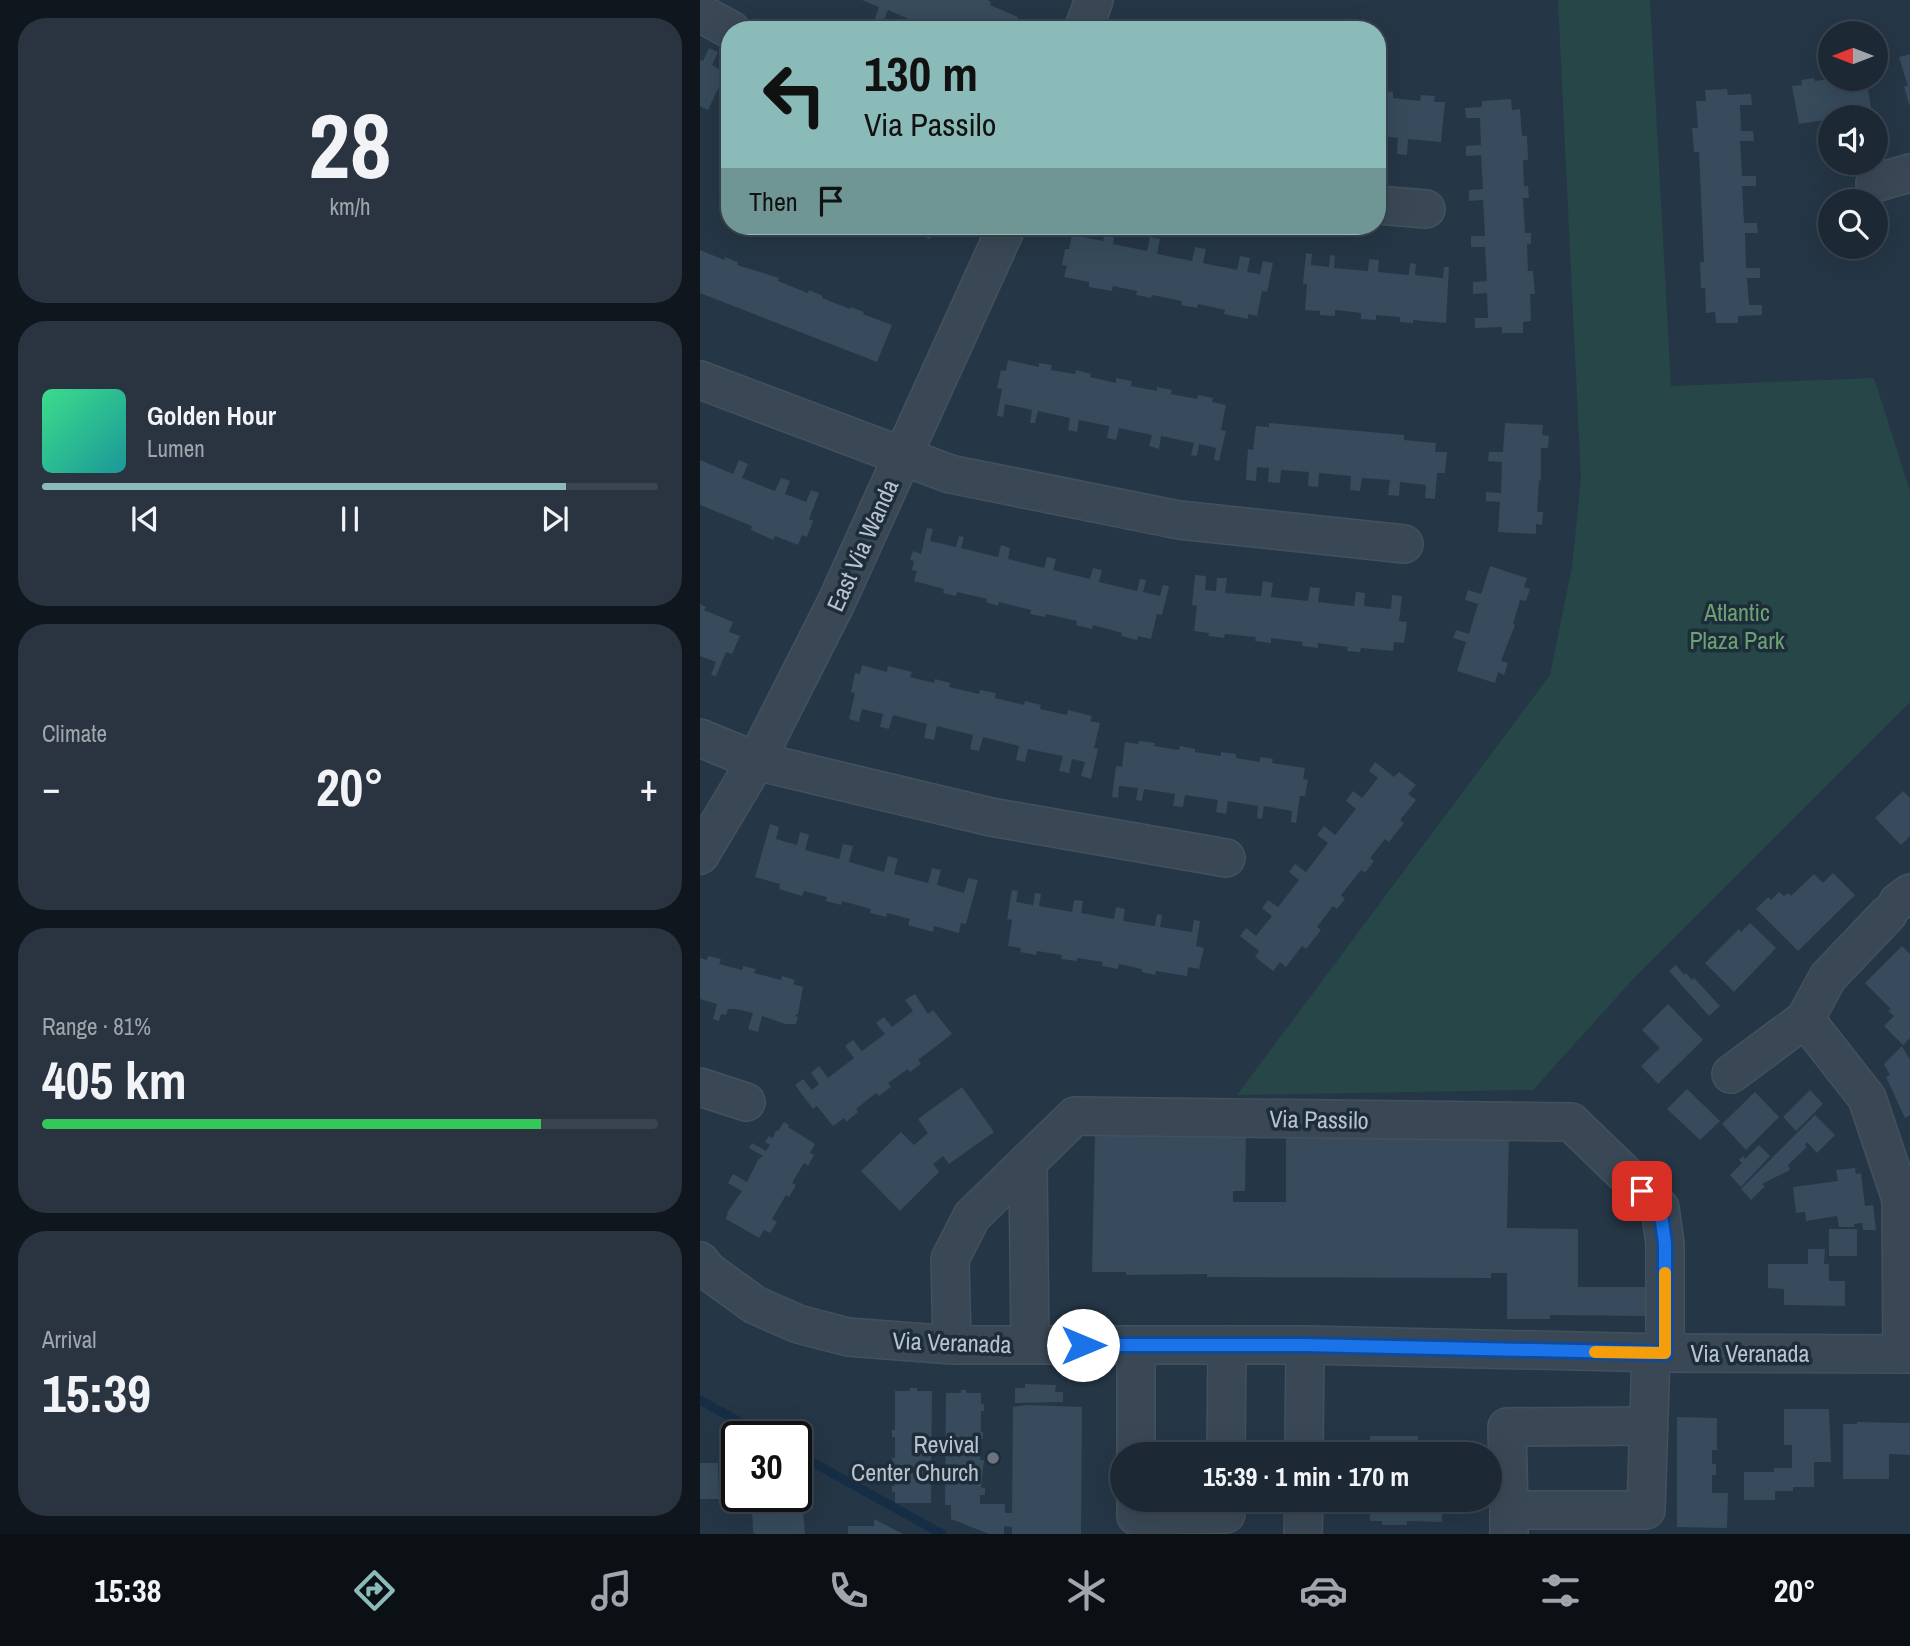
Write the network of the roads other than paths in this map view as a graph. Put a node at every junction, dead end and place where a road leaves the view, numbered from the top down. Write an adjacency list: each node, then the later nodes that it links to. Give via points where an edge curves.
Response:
1 (1094, 0): 3 (street)
2 (700, 13): 4 (street)
3 (1086, 21)
4 (721, 25)
5 (1910, 173): 6 (street)
6 (1875, 184)
7 (1386, 206): 8 (street)
8 (1426, 209)
9 (1003, 235): 11 (street, East Via Wanda)
10 (700, 380): 11 (street)
11 (903, 455): 12 (street, via 950,474 1179,520); 14 (street, East Via Wanda, via 836,603)
12 (1404, 544)
13 (700, 738): 14 (street)
14 (756, 761): 15 (street, East Via Wanda); 16 (street, via 991,817)
15 (700, 855)
16 (1226, 858)
17 (1899, 903): 18 (street, via 1828,977)
18 (1805, 1019): 19 (street); 30 (street, via 1867,1098 1901,1199)
19 (1731, 1074)
20 (700, 1087): 21 (street)
21 (746, 1102)
22 (1028, 1162): 24 (street, Via Passilo, via 972,1216 950,1259); 25 (street); 29 (street, Via Passilo, via 1075,1116 1571,1122 1660,1208 1665,1243)
23 (700, 1261): 24 (street, Via Veranada, via 755,1305 798,1324 848,1337)
24 (952, 1345): 25 (street, Via Veranada)
25 (1030, 1345): 26 (street, Via Veranada)
26 (1136, 1345): 27 (street, Via Veranada); 32 (street)
27 (1227, 1345): 28 (street, Via Veranada); 33 (street)
28 (1305, 1345): 29 (street, Via Veranada); 34 (street)
29 (1658, 1353): 30 (street, Via Veranada); 31 (street, Via Passilo)
30 (1906, 1354)
31 (1649, 1426): 38 (street, Via Passilo, via 1646,1510); 38 (street, via 1507,1426)
32 (1136, 1442)
33 (1226, 1442)
34 (1304, 1442)
35 (1136, 1512): 36 (street, via 1136,1516)
36 (1226, 1512)
37 (1304, 1512): 39 (street)
38 (1509, 1522)
39 (1303, 1534)

